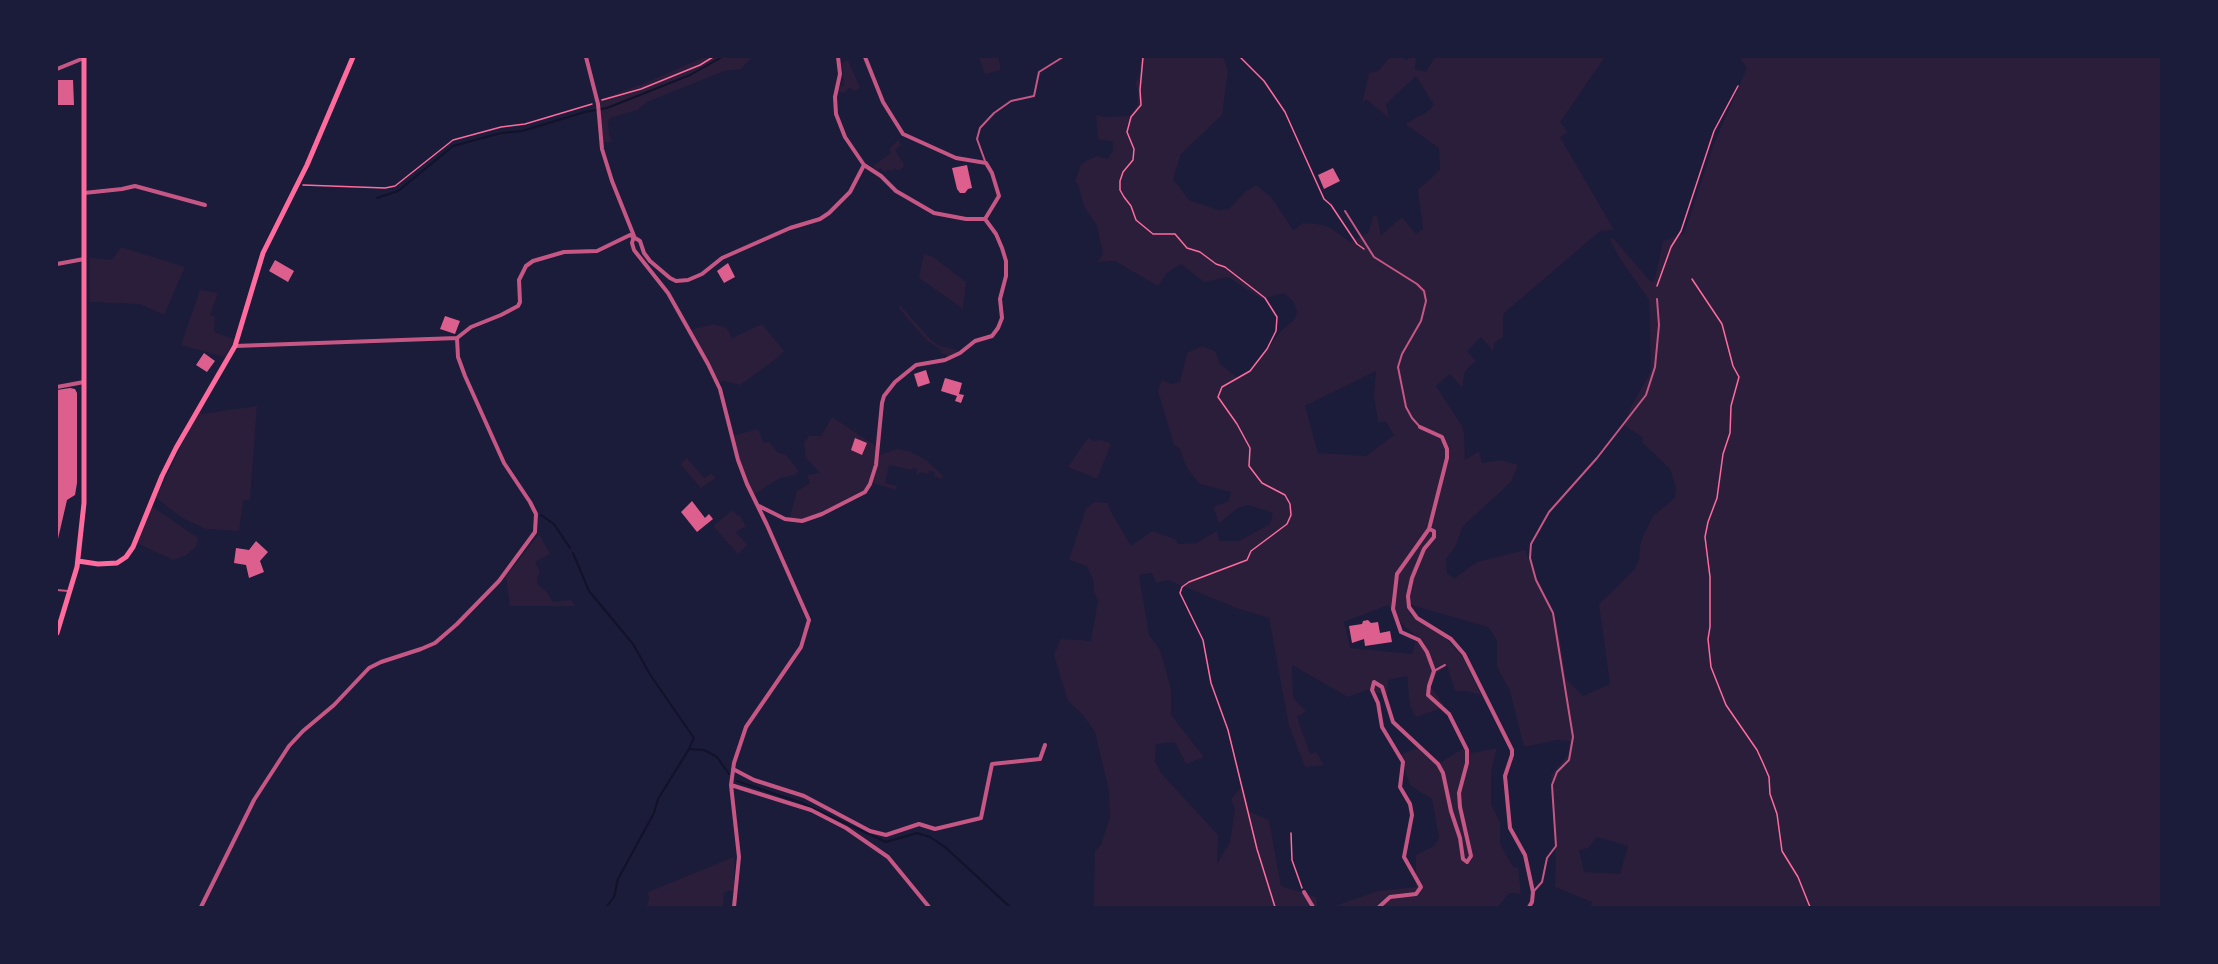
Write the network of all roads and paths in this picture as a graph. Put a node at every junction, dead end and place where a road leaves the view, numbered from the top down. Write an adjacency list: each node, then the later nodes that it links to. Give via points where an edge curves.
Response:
1 (84, 57): 12 (street); 18 (main road)
2 (237, 57): 3 (lane)
3 (243, 57)
4 (353, 57): 17 (main road)
5 (586, 57): 14 (street)
6 (713, 57): 14 (path)
7 (838, 57): 16 (street, via 836,114 849,144)
8 (865, 57): 15 (street, via 883,102 903,134 956,159)
9 (1063, 57): 15 (lane, via 1039,72 1034,96 1011,102 980,128 977,139)
10 (1143, 57): 51 (path, via 1141,105 1131,117 1128,132 1133,160 1123,172 1120,190 1136,220 1153,234 1175,234 1187,248 1226,267 1265,298 1277,317 1276,332 1267,349 1250,371 1222,387 1218,398 1250,448 1249,466 1262,483 1285,495 1291,515 1287,524 1251,551 1247,560 1189,582 1180,593 1203,640 1211,683 1228,730)
11 (1240, 57): 23 (path, via 1264,81 1285,112 1324,200 1357,244)
12 (57, 69)
13 (1738, 86): 27 (path, via 1714,131 1681,231)
14 (598, 103): 17 (path, via 453,140 395,186 319,187); 22 (street, via 604,156)
15 (986, 163): 21 (street, via 999,194)
16 (864, 165): 21 (street, via 896,191 934,213); 22 (street, via 850,192 825,216 722,258 688,280 670,278 650,261)
17 (298, 183): 30 (main road, via 263,253)
18 (84, 193): 19 (street, via 135,186); 24 (main road)
19 (205, 205)
20 (1345, 212): 23 (lane)
21 (985, 219): 34 (street, via 1006,261 1000,299 1002,318 996,333 945,360 916,365 895,382 882,403 876,466 865,492 802,521 785,519)
22 (634, 236): 29 (street, via 597,251 564,252 533,261 519,280 518,306 471,327); 34 (street, via 634,250 668,293 720,389 738,460)
23 (1374, 257): 33 (lane, via 1418,284 1426,296 1421,321 1401,354 1398,367 1406,407)
24 (84, 259): 25 (street); 31 (main road)
25 (57, 264)
26 (1692, 279): 55 (path, via 1722,324 1739,377 1717,498 1705,537 1710,577 1707,639 1711,667 1726,705 1763,763 1782,851)
27 (1657, 286)
28 (1658, 299): 47 (lane, via 1655,367 1646,395 1549,512 1531,544 1536,580 1553,613 1573,737 1569,760 1557,772 1552,785 1556,846 1547,858 1542,882)
29 (457, 338): 30 (street); 48 (street, via 465,376 504,463 536,514 535,532 499,580 435,643 369,668 334,705 303,730 254,800)
30 (235, 346): 36 (main road, via 176,448 126,557 117,563)
31 (85, 382): 32 (street); 36 (main road, via 84,503)
32 (57, 387)
33 (1420, 427): 35 (street, via 1442,437 1447,449)
34 (758, 506): 43 (street, via 807,612 808,627 801,647 746,726)
35 (1429, 529): 41 (street, via 1397,574 1393,609 1401,632 1421,642); 47 (street, via 1434,531 1434,537 1424,549 1412,578 1409,607 1417,618 1451,639 1464,654 1512,750 1505,776 1510,828 1525,855)
36 (78, 561): 38 (main road)
37 (57, 590): 38 (lane)
38 (71, 591): 39 (main road)
39 (57, 633)
40 (1445, 664): 41 (lane)
41 (1434, 671): 53 (street, via 1428,695 1449,714 1467,750 1459,793 1471,859 1463,859 1443,773 1393,722 1382,687 1374,682 1372,690 1382,727 1403,762 1400,787 1412,815 1404,857 1421,887 1416,894 1390,897)
42 (1045, 745): 43 (street, via 1040,759 992,764 981,818 935,829 919,824 886,835 870,831 804,796)
43 (733, 769): 44 (street)
44 (731, 785): 49 (street, via 739,857); 50 (street, via 811,810 846,828 888,857)
45 (1291, 833): 46 (path, via 1292,860)
46 (1304, 892): 52 (street)
47 (1533, 892): 54 (street)
48 (201, 907)
49 (734, 907)
50 (928, 907)
51 (1275, 907)
52 (1313, 907)
53 (1378, 907)
54 (1529, 907)
55 (1810, 907)

